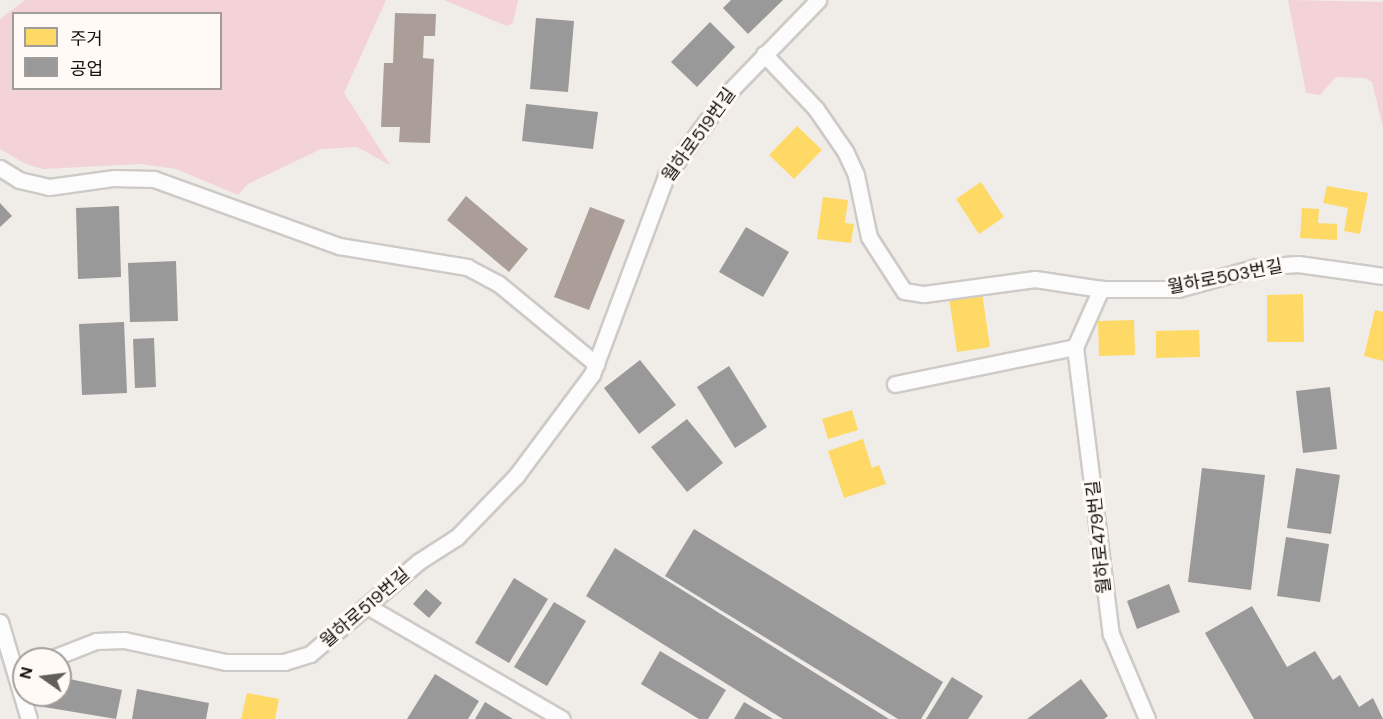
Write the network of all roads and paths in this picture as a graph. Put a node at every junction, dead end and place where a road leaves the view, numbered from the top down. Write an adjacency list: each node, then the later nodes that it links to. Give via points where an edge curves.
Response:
1 (818, 0): 2 (lane, 월하로519번길)
2 (764, 54): 5 (lane, 월하로503번길, via 816,109 845,151 856,175 869,237 904,291 924,294 1035,279); 7 (lane, 월하로519번길, via 666,176)
3 (0, 168): 7 (lane, via 19,180 49,187 114,178 154,179 339,246 467,267 499,284)
4 (1383, 276): 5 (lane, 월하로503번길, via 1298,264 1257,267 1178,289)
5 (1101, 289): 6 (lane)
6 (1075, 347): 8 (lane); 14 (lane, 월하로479번길, via 1111,634)
7 (596, 364): 9 (lane, 월하로519번길, via 569,410 490,507)
8 (895, 384)
9 (367, 606): 11 (lane, 월하로519번길, via 310,654 284,662 226,662 124,640 96,641); 13 (lane)
10 (0, 622): 12 (lane)
11 (72, 650)
12 (12, 676)
13 (562, 719)
14 (1148, 719)

